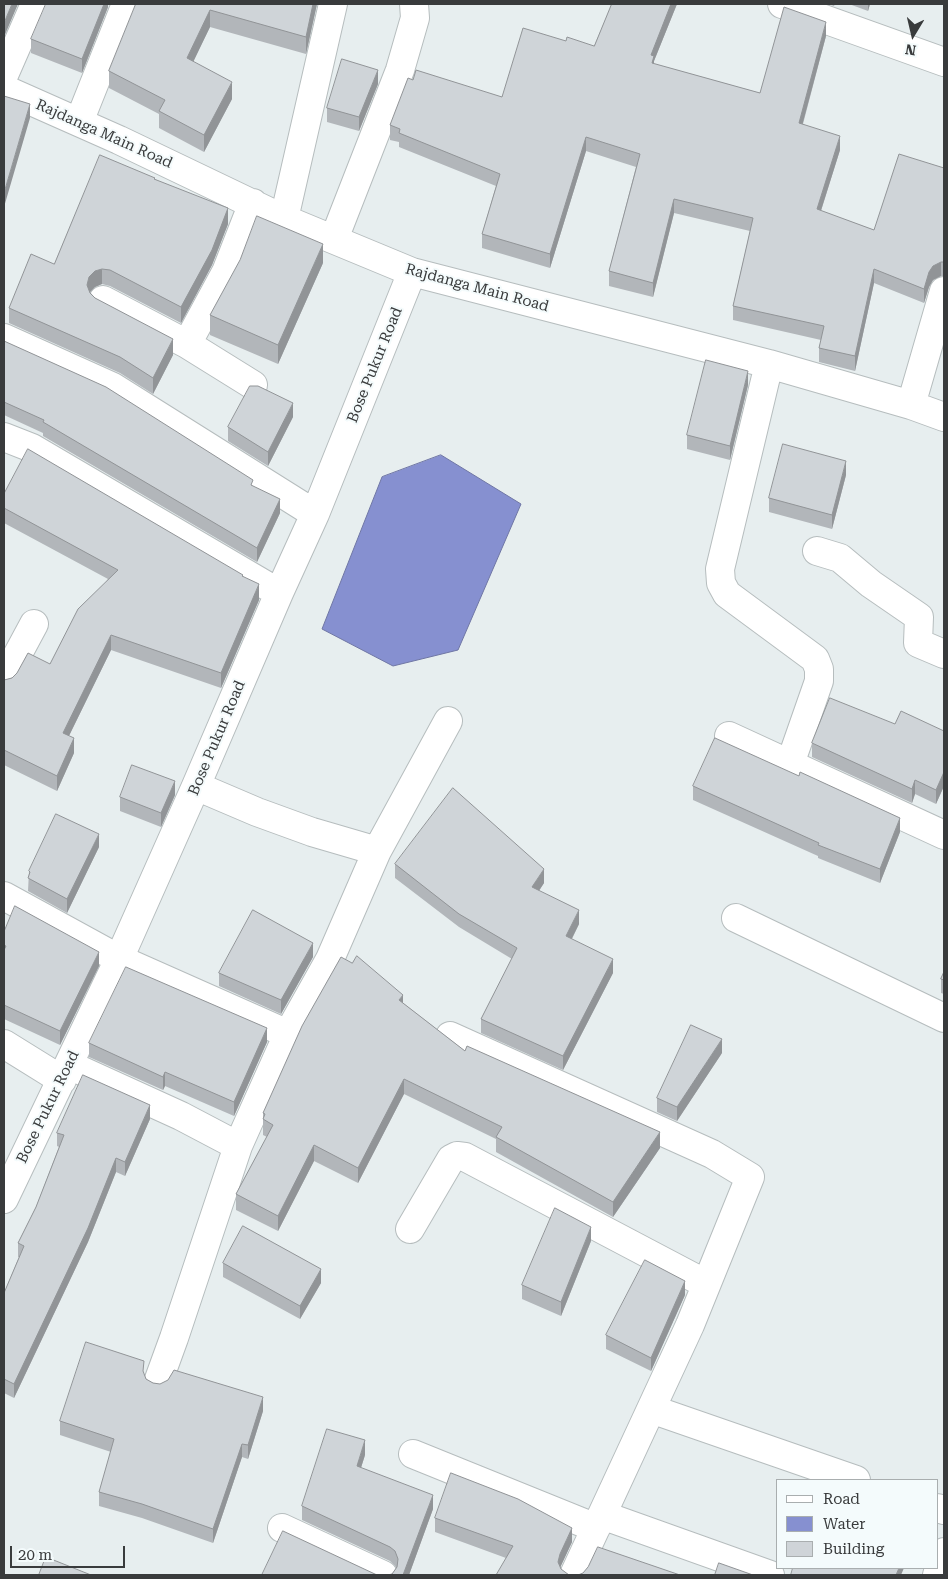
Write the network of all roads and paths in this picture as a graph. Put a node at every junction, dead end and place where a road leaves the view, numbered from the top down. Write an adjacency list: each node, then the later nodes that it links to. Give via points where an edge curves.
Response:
1 (35, 4): 7 (street)
2 (126, 4): 9 (street)
3 (333, 4): 11 (street)
4 (414, 4): 12 (street, via 416,18 400,70)
5 (782, 4): 6 (street)
6 (944, 62)
7 (4, 75)
8 (4, 89): 9 (street, Rajdanga Main Road)
9 (78, 122): 10 (street, Rajdanga Main Road)
10 (253, 203): 11 (street, Rajdanga Main Road); 17 (street, via 226,272)
11 (284, 219): 12 (street, Rajdanga Main Road)
12 (334, 239): 13 (street, Rajdanga Main Road)
13 (412, 272): 18 (street, Rajdanga Main Road); 23 (street, Bose Pukur Road)
14 (944, 291): 20 (street)
15 (103, 300): 17 (street)
16 (4, 338): 23 (street, via 113,387)
17 (187, 344): 19 (street)
18 (769, 364): 20 (street, Rajdanga Main Road); 31 (street, via 720,569 720,583 727,594 816,659 819,681)
19 (253, 386)
20 (911, 405): 21 (street, Rajdanga Main Road)
21 (944, 417)
22 (4, 437): 25 (street, via 32,448)
23 (315, 514): 25 (street, Bose Pukur Road)
24 (817, 551): 27 (street, via 840,558 919,617 918,643)
25 (279, 593): 32 (street, Bose Pukur Road)
26 (34, 624): 28 (street)
27 (944, 654)
28 (4, 680)
29 (448, 721): 34 (street)
30 (729, 736): 31 (street)
31 (790, 764): 33 (street)
32 (196, 786): 34 (street, via 257,812); 37 (street, Bose Pukur Road)
33 (944, 835)
34 (377, 851): 39 (street, via 330,959)
35 (4, 896): 37 (street)
36 (736, 918): 38 (street)
37 (119, 959): 39 (street); 42 (street, Bose Pukur Road)
38 (944, 1018)
39 (288, 1034): 43 (street)
40 (450, 1036): 46 (street, via 712,1154 750,1177)
41 (4, 1044): 42 (street)
42 (66, 1072): 43 (street, via 181,1116); 44 (street, Bose Pukur Road)
43 (238, 1146): 47 (street)
44 (4, 1197)
45 (410, 1229): 46 (street, via 450,1159 465,1157)
46 (706, 1284): 48 (street)
47 (158, 1382)
48 (651, 1408): 50 (street); 51 (street)
49 (413, 1454): 51 (street)
50 (853, 1479)
51 (599, 1521): 55 (street); 56 (street)
52 (282, 1528): 54 (street)
53 (944, 1552): 57 (street)
54 (383, 1575)
55 (574, 1575)
56 (770, 1575)
57 (937, 1575)

